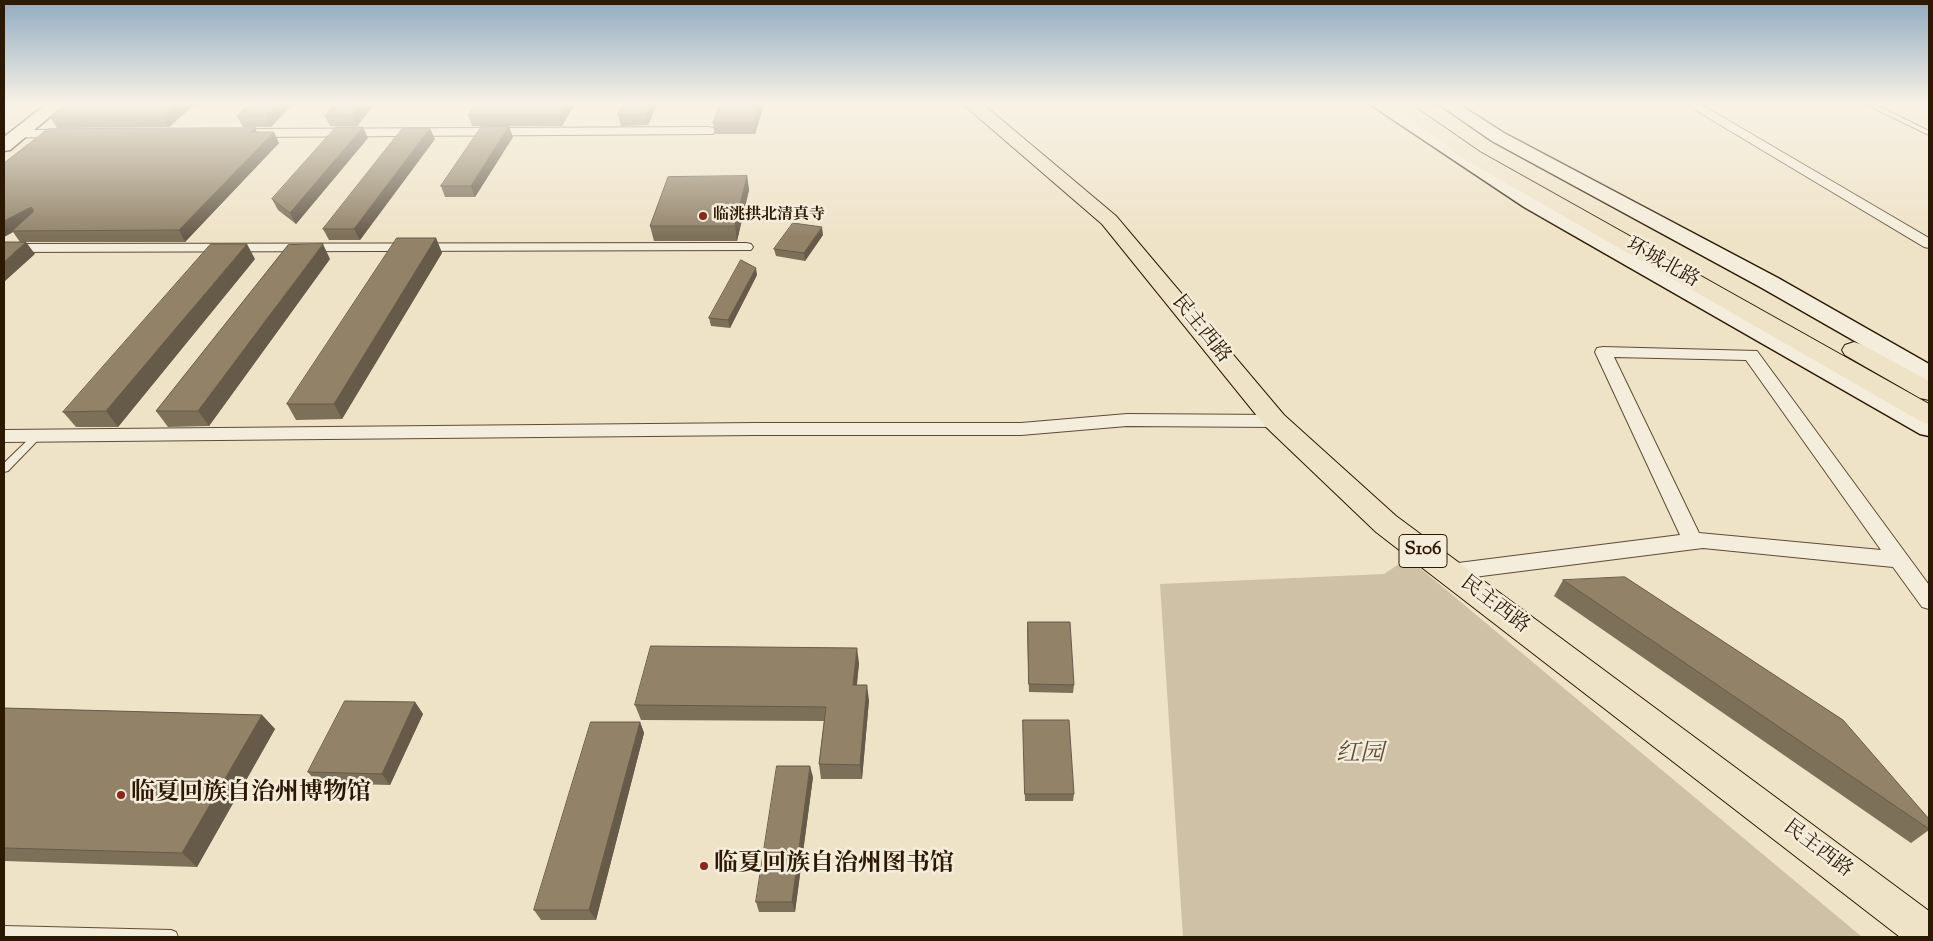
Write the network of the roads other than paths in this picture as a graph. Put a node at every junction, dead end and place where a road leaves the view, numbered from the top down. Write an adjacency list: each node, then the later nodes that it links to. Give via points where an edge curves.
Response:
1 (1025, 149): 13 (main road, 民主西路 / S106, via 1109,220)
2 (1447, 149): 14 (main road, via 1530,203)
3 (1462, 149): 12 (main road, 环城北路)
4 (1491, 149): 11 (main road, 环城北路)
5 (1520, 149): 10 (main road, via 1770,283)
6 (1768, 149): 7 (street)
7 (1929, 244)
8 (746, 247): 9 (street)
9 (4, 248)
10 (1929, 374)
11 (1929, 392)
12 (1929, 414)
13 (1275, 421): 15 (street, via 1127,420 1021,429); 20 (main road, 民主西路 / S106, via 1386,524)
14 (1929, 428)
15 (38, 435): 16 (street); 17 (lane)
16 (4, 436)
17 (4, 469)
18 (1693, 542): 19 (street, via 1703,540); 19 (street, via 1603,352 1751,355); 20 (street)
19 (1900, 560): 21 (street)
20 (1450, 572): 23 (main road, 民主西路 / S106)
21 (1929, 601)
22 (4, 933): 24 (lane)
23 (1929, 935)
24 (172, 937)

